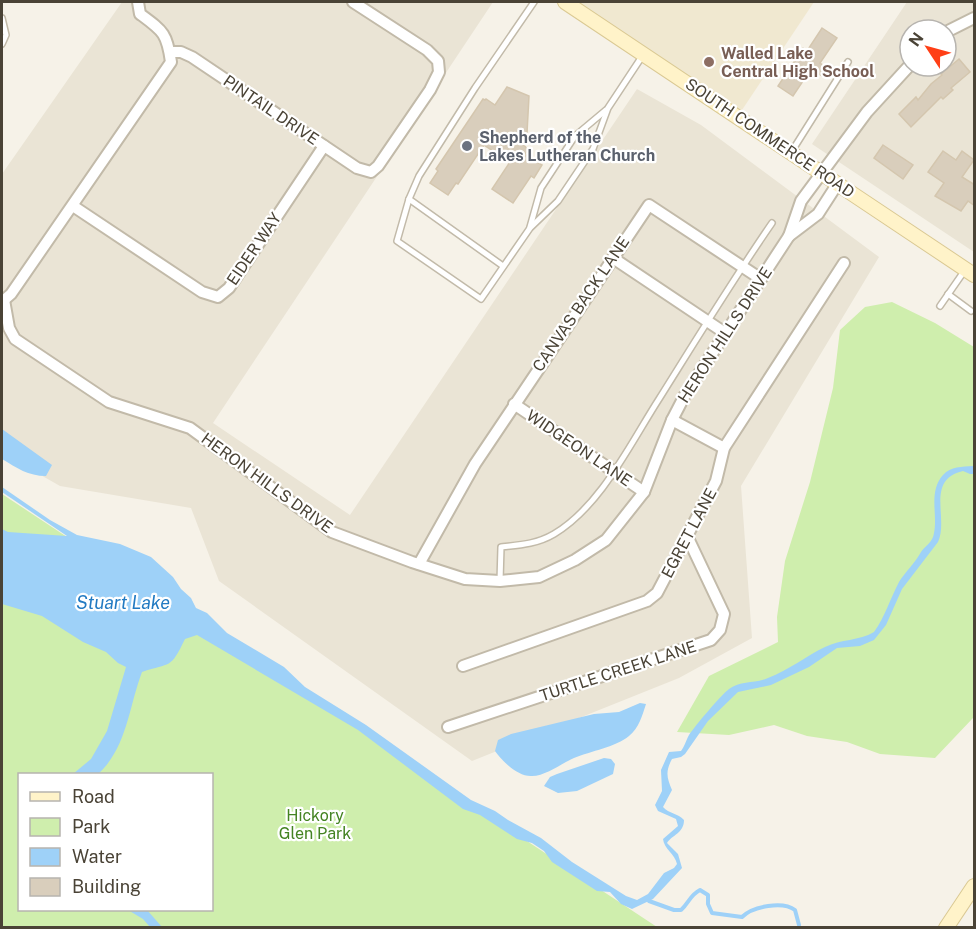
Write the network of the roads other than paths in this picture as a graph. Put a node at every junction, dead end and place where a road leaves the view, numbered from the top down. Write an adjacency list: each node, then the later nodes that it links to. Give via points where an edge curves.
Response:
1 (138, 2): 9 (street, via 140,14 160,28)
2 (353, 2): 14 (street, PINTAIL DRIVE, via 427,50 438,61 439,72 371,172 357,168)
3 (534, 2): 18 (lane, via 475,87)
4 (566, 2): 10 (street, SOUTH COMMERCE ROAD)
5 (2, 18): 8 (lane, via 6,35)
6 (975, 18): 7 (street)
7 (958, 26)
8 (2, 45)
9 (170, 52): 14 (street, PINTAIL DRIVE, via 192,57); 19 (street, HERON HILLS DRIVE, via 171,62)
10 (644, 53): 13 (lane); 15 (street, SOUTH COMMERCE ROAD)
11 (848, 62): 15 (lane)
12 (898, 78): 16 (street, HERON HILLS DRIVE, via 867,112)
13 (608, 108): 21 (lane, via 593,149 558,201); 21 (lane, via 576,136 540,188)
14 (324, 146): 19 (street, EIDER WAY, via 229,288 218,297 202,292)
15 (791, 152): 16 (street, SOUTH COMMERCE ROAD)
16 (822, 173): 17 (street, SOUTH COMMERCE ROAD); 22 (street, HERON HILLS DRIVE, via 801,201)
17 (838, 183): 22 (street, HERON HILLS DRIVE, via 818,214); 27 (street, SOUTH COMMERCE ROAD)
18 (409, 199): 25 (lane); 25 (lane, via 397,241 481,298)
19 (73, 206): 30 (street, HERON HILLS DRIVE)
20 (772, 223): 26 (lane)
21 (530, 228): 25 (lane)
22 (789, 236): 28 (street, HERON HILLS DRIVE)
23 (613, 258): 26 (street, CANVAS BACK LANE, via 649,205); 33 (street); 35 (street, CANVAS BACK LANE)
24 (844, 263): 37 (street, EGRET LANE)
25 (503, 266)
26 (742, 267): 28 (street); 33 (lane)
27 (970, 272): 29 (lane)
28 (761, 279): 34 (street, HERON HILLS DRIVE)
29 (948, 294): 31 (lane); 32 (lane)
30 (5, 298): 41 (street, HERON HILLS DRIVE, via 9,328 15,339 92,392 127,409 190,428 332,532)
31 (940, 306)
32 (971, 311)
33 (708, 321): 34 (street); 38 (lane)
34 (725, 333): 36 (street, HERON HILLS DRIVE)
35 (514, 404): 38 (street, WIDGEON LANE); 41 (street, CANVAS BACK LANE)
36 (672, 420): 37 (street); 39 (street, HERON HILLS DRIVE)
37 (724, 448): 40 (street, EGRET LANE, via 716,481)
38 (613, 472): 39 (street, WIDGEON LANE); 42 (lane, via 594,499 555,534 536,543 501,547)
39 (644, 492): 42 (street, HERON HILLS DRIVE, via 606,540 575,560 540,577)
40 (687, 536): 43 (street, EGRET LANE, via 657,593 647,601); 44 (street, TURTLE CREEK LANE, via 724,614 720,630 711,640)
41 (419, 564): 42 (street, HERON HILLS DRIVE, via 465,579)
42 (500, 581)
43 (463, 666)
44 (448, 727)
45 (975, 886): 46 (street)
46 (946, 927)

